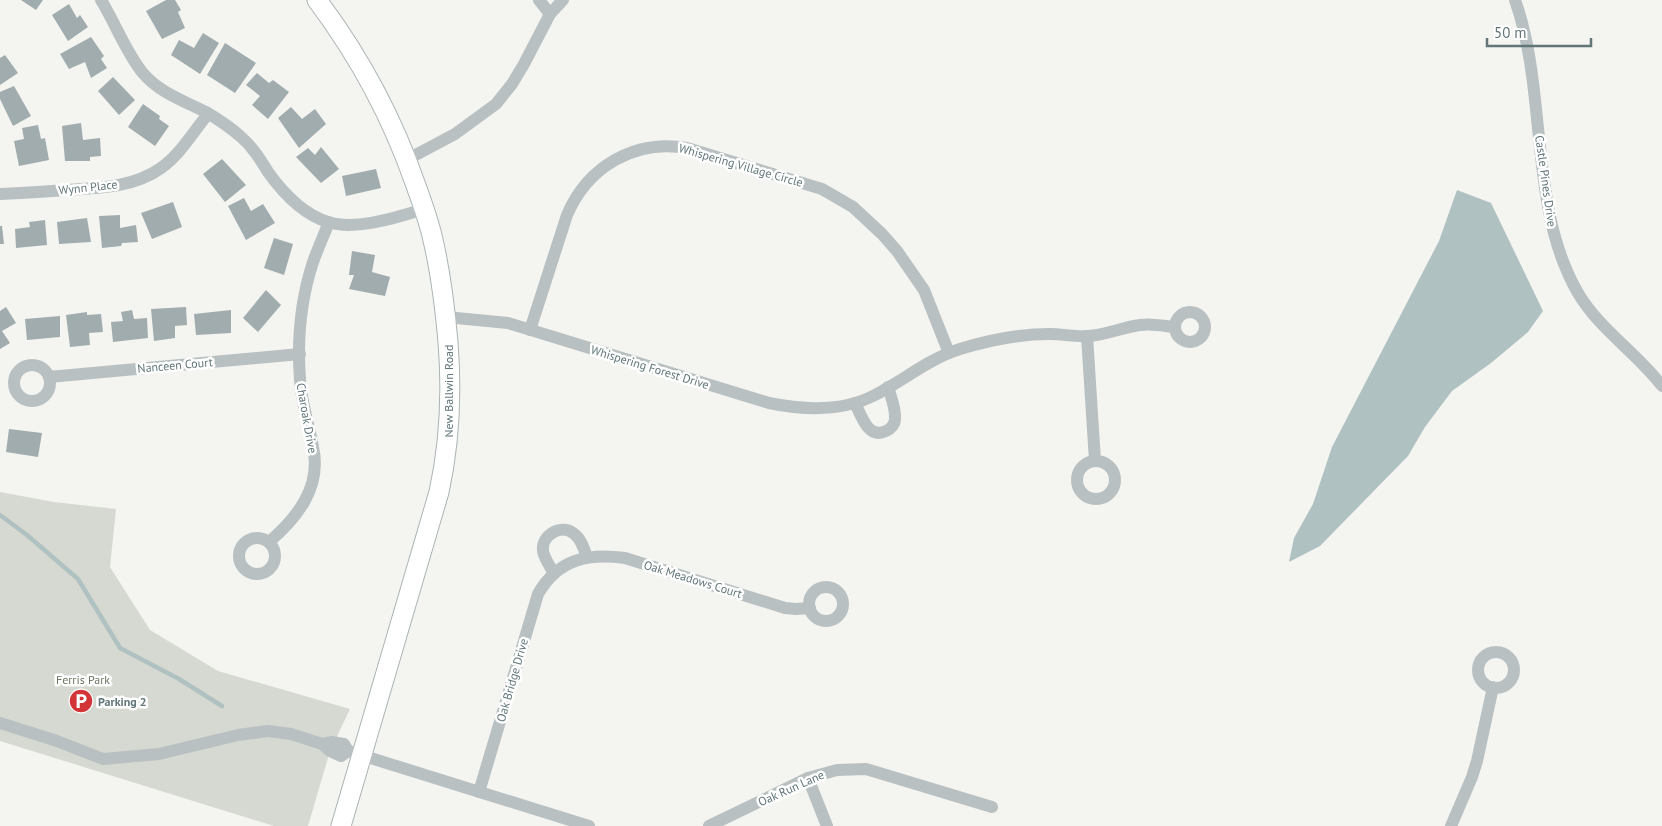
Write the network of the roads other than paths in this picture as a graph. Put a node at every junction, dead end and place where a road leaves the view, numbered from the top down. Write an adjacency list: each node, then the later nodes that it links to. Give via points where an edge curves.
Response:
1 (101, 0): 7 (street, via 146,77 162,90)
2 (317, 0): 8 (main road, New Ballwin Road, via 361,65)
3 (539, 0): 6 (street)
4 (563, 0): 6 (street)
5 (1515, 0): 19 (street, Castle Pines Drive, via 1535,90 1550,218 1558,246 1578,293 1590,310)
6 (550, 14): 8 (street, via 520,71 496,104 455,134)
7 (208, 114): 9 (street, Wynn Place, via 178,152 149,176 104,188); 11 (street, via 240,136 256,152 285,194 311,215)
8 (408, 159): 10 (main road, New Ballwin Road)
9 (0, 194)
10 (425, 209): 11 (street, via 376,222); 12 (main road, New Ballwin Road)
11 (329, 222): 17 (street, Charoak Drive, via 304,296)
12 (446, 317): 14 (street, Whispering Forest Drive, via 508,323); 29 (main road, New Ballwin Road, via 450,401 444,469)
13 (1174, 327): 15 (street, Whispering Forest Drive, via 1142,324)
14 (530, 330): 16 (street, Whispering Village Circle, via 567,215 580,191 604,166 621,156 671,145 822,189 853,207 897,251 924,290); 21 (street, Whispering Forest Drive, via 768,403 804,408)
15 (1087, 336): 16 (street, Whispering Forest Drive, via 1051,334 1009,338); 22 (street)
16 (949, 352): 20 (street, Whispering Forest Drive)
17 (300, 354): 18 (street, Nanceen Court); 23 (street, Charoak Drive, via 301,387 314,449 313,480 298,511 287,526)
18 (49, 377)
19 (1662, 386)
20 (888, 387): 21 (street, Whispering Forest Drive); 21 (street, via 896,418 887,431 876,432 868,428)
21 (855, 403)
22 (1095, 461)
23 (268, 542)
24 (582, 559): 25 (street, Oak Bridge Drive); 25 (street, via 574,533 556,531 544,542 543,549); 26 (street, Oak Meadows Court, via 600,555 625,558 786,608)
25 (553, 572): 31 (street, Oak Bridge Drive, via 538,594)
26 (810, 608)
27 (1493, 687): 37 (street, via 1477,761)
28 (0, 723): 29 (street, via 104,759 159,754 268,731 292,734 322,744 341,756)
29 (355, 753): 31 (street); 33 (main road, New Ballwin Road)
30 (808, 778): 32 (street, Oak Run Lane, via 837,770 866,769); 35 (street, Oak Run Lane); 36 (street)
31 (479, 792): 34 (street)
32 (992, 808)
33 (341, 826)
34 (589, 826)
35 (709, 826)
36 (827, 826)
37 (1451, 826)

